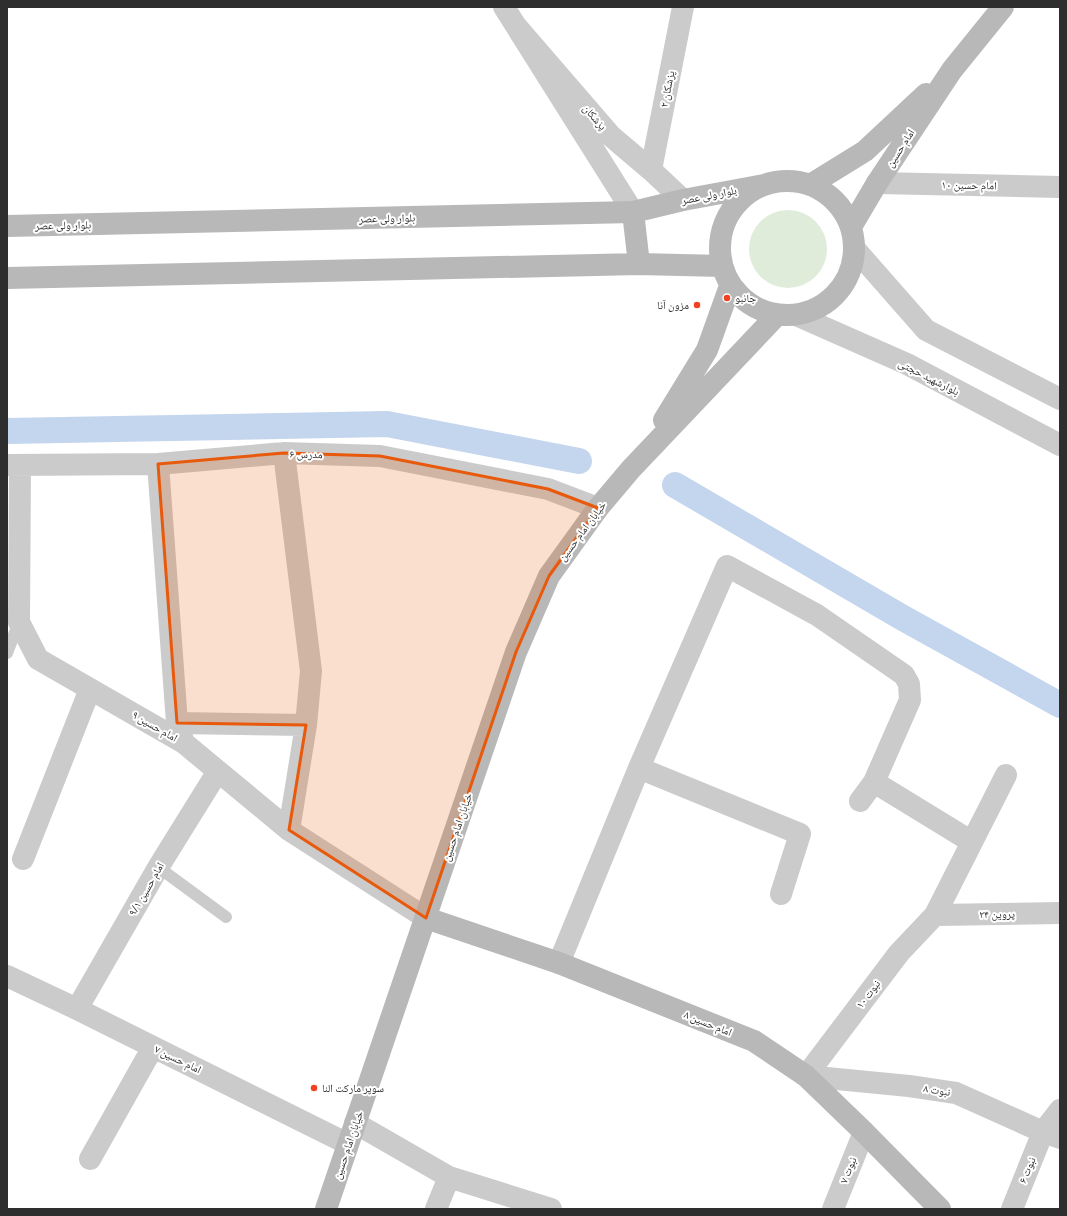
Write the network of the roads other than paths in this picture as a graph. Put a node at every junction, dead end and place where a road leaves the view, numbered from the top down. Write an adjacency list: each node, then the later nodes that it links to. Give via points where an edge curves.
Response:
1 (504, 7): 4 (street, پزشکان)
2 (683, 7): 6 (street, پزشکان ۲)
3 (1003, 7): 5 (street, امام حسین)
4 (516, 26): 6 (street, پزشکان, via 611,136); 12 (street, پزشکان)
5 (952, 70): 7 (street, امام حسین); 9 (street, امام حسین, via 865,151)
6 (651, 170): 11 (street, پزشکان)
7 (877, 183): 10 (street, ۱۰ امام حسین); 14 (street, امام حسین)
8 (764, 184): 9 (street, via 787,181); 11 (street, بلوار ولی عصر); 17 (street, via 744,196 728,216 720,240)
9 (810, 185): 14 (street, via 830,196 842,210)
10 (1060, 187)
11 (683, 200): 12 (street, بلوار ولی عصر)
12 (633, 212): 13 (street, بلوار ولی عصر); 16 (street)
13 (7, 226)
14 (851, 227): 15 (street)
15 (854, 248): 19 (street, via 850,270 840,289 820,306); 20 (street, via 926,330)
16 (639, 264): 17 (street); 18 (street)
17 (726, 276): 19 (street, via 739,297 751,306 763,312); 25 (street, خیابان امام حسین, via 707,350)
18 (7, 278)
19 (786, 315): 21 (street, بلوارشهید حجتی, via 907,364); 25 (street, خیابان امام حسین)
20 (1060, 399)
21 (1060, 445)
22 (284, 454): 23 (street, مدرس ۶); 26 (street, مدرس ۶, via 380,456 548,488); 31 (street, via 311,671)
23 (158, 464): 24 (street, مدرس ۶); 32 (street)
24 (14, 465): 27 (street, امام حسین ۹)
25 (631, 469): 26 (street, خیابان امام حسین)
26 (598, 508): 46 (street, خیابان امام حسین, via 549,576 516,652)
27 (13, 592): 28 (street, امام حسین ۹)
28 (19, 622): 29 (lane); 30 (street, امام حسین ۹, via 38,659)
29 (7, 653)
30 (90, 689): 32 (street, امام حسین ۹); 40 (street)
31 (306, 725): 32 (street); 38 (street)
32 (181, 733): 34 (street, امام حسین ۹)
33 (639, 768): 36 (street, via 728,566 817,614 904,675 909,684 910,700); 42 (street, via 800,834); 47 (street)
34 (218, 771): 38 (street, امام حسین ۹); 41 (street, امام حسین ۹/۱)
35 (1006, 775): 39 (street, نبوت ۱۰)
36 (874, 782): 37 (street); 39 (street)
37 (860, 801)
38 (289, 830): 46 (street, امام حسین ۹)
39 (972, 842): 44 (street, نبوت ۱۰)
40 (23, 859)
41 (158, 867): 45 (lane); 49 (street, امام حسین ۹/۱)
42 (781, 894)
43 (1060, 913): 44 (street, پروین ۲۴)
44 (935, 915): 51 (street, نبوت ۱۰, via 899,953)
45 (226, 917)
46 (426, 918): 47 (street, امام حسین ۸); 53 (street, خیابان امام حسین)
47 (559, 964): 51 (street, امام حسین ۸, via 754,1041)
48 (7, 976): 49 (street, امام حسین ۷)
49 (76, 1009): 50 (street, امام حسین ۷)
50 (153, 1047): 56 (street, امام حسین ۷); 57 (street)
51 (806, 1076): 54 (street, امام حسین ۸); 55 (street, نبوت ۸, via 956,1093)
52 (1060, 1110): 55 (street, نبوت ۶)
53 (355, 1123): 56 (street, خیابان امام حسین); 58 (street)
54 (864, 1132): 62 (street, نبوت ۷); 63 (street, امام حسین ۸)
55 (1051, 1135): 64 (street, نبوت ۶)
56 (348, 1144): 59 (street, خیابان امام حسین)
57 (90, 1159)
58 (449, 1177): 60 (street); 61 (street)
59 (326, 1209)
60 (436, 1209)
61 (551, 1209)
62 (833, 1209)
63 (940, 1209)
64 (1012, 1209)

